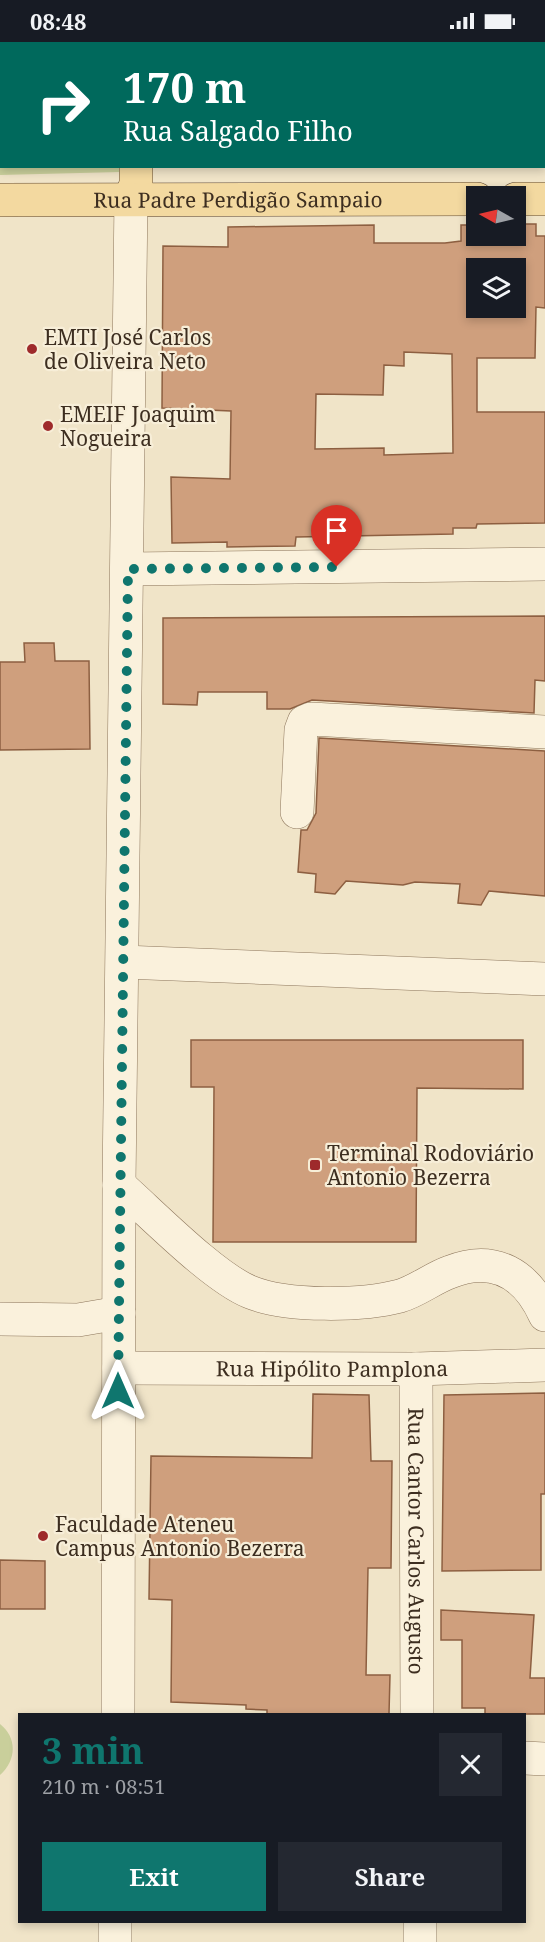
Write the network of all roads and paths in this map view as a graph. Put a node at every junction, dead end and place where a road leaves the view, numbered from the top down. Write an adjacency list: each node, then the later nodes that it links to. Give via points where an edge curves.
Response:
1 (134, 182): 2 (main road, Rua Padre Perdigão Sampaio); 5 (main road, Rua Padre Perdigão Sampaio); 7 (street)
2 (466, 198)
3 (526, 199): 4 (main road)
4 (545, 199)
5 (0, 200)
6 (545, 564): 7 (street)
7 (128, 569): 10 (street)
8 (545, 732): 9 (street, via 311,719 304,722 301,730)
9 (297, 812)
10 (123, 962): 11 (street); 12 (street)
11 (545, 979)
12 (119, 1185): 13 (street); 14 (street, via 216,1270 250,1292 283,1300 367,1301 402,1295 452,1270 481,1266 502,1268 521,1278 535,1293)
13 (119, 1313): 15 (street, via 78,1320); 17 (street)
14 (545, 1315)
15 (0, 1319)
16 (545, 1365): 18 (street, Rua Hipólito Pamplona)
17 (119, 1368): 18 (street, Rua Hipólito Pamplona); 19 (street)
18 (416, 1369): 20 (street, Rua Cantor Carlos Augusto)
19 (118, 1713)
20 (417, 1713)
21 (526, 1758): 22 (street)
22 (545, 1759)
23 (115, 1923): 25 (street)
24 (420, 1923): 26 (street)
25 (115, 1942)
26 (420, 1942)

